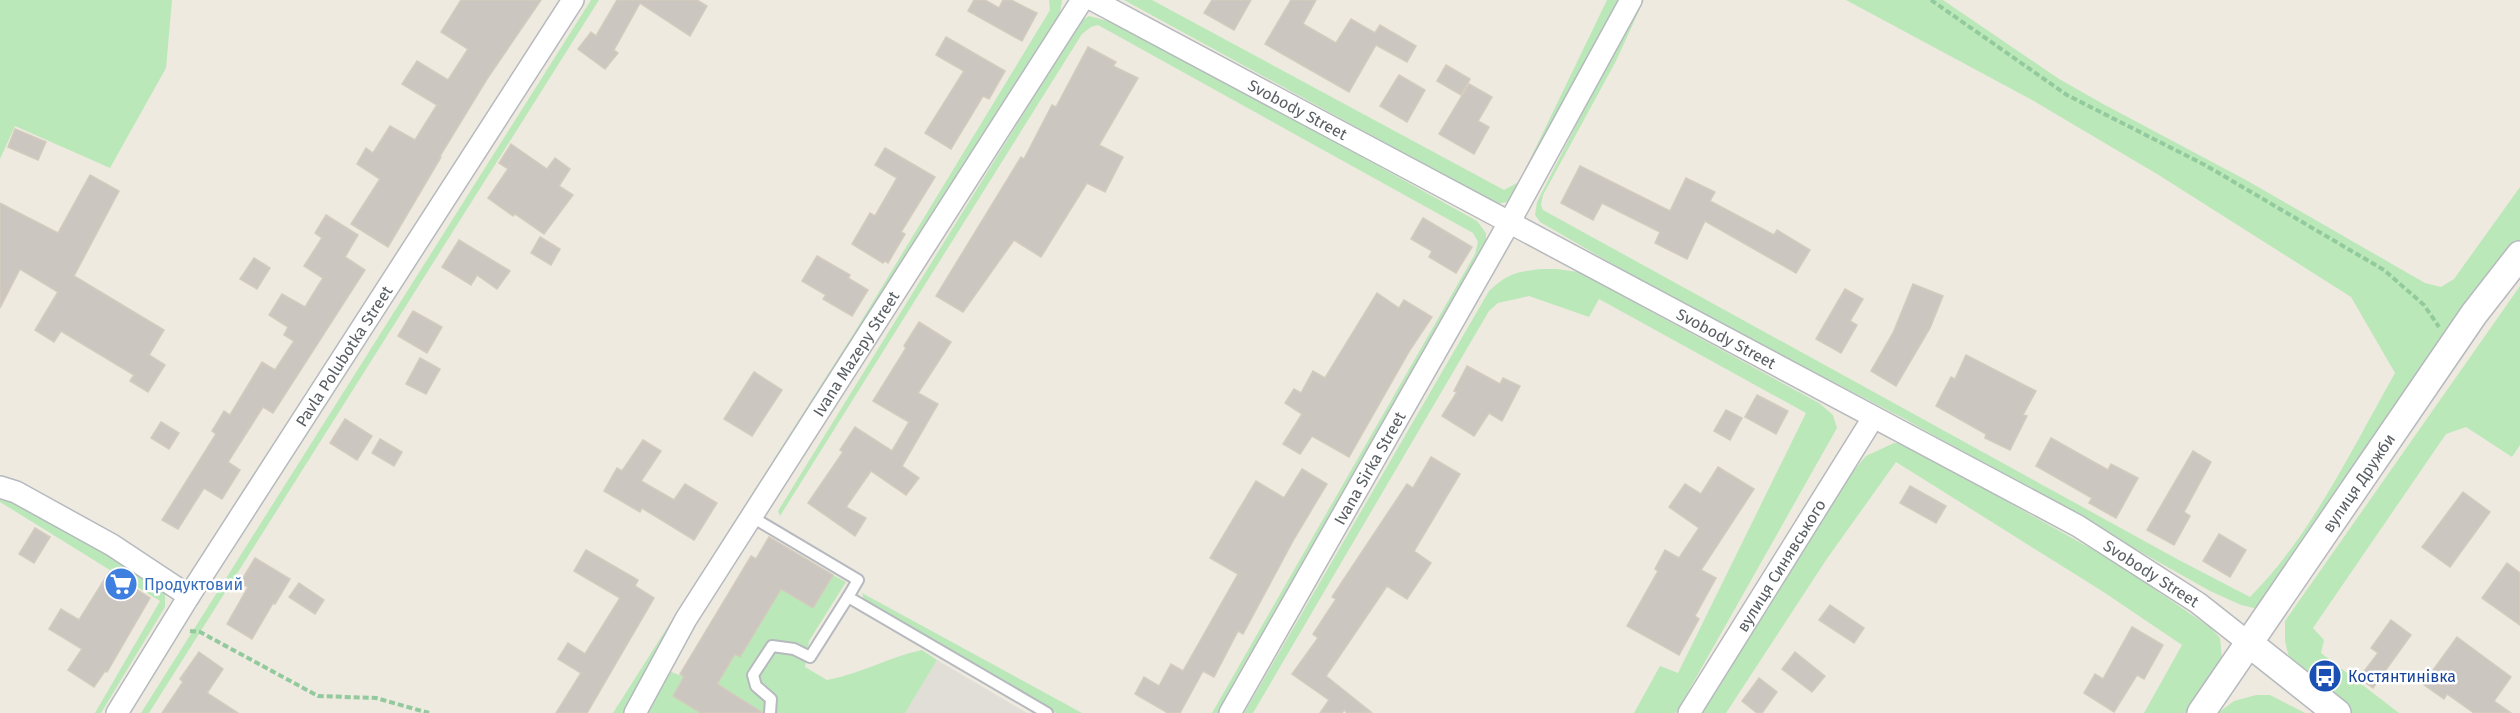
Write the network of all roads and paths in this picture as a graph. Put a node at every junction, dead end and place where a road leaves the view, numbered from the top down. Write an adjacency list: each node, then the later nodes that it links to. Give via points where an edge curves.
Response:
1 (573, 0): 12 (street, Pavla Polubotka Street)
2 (1082, 0): 11 (street, Ivana Mazepy Street)
3 (1093, 0): 6 (street, Svobody Street)
4 (1631, 0): 6 (street, Ivana Sirka Street)
5 (1931, 0): 8 (path, via 2067,95 2205,165 2384,270 2424,305)
6 (1509, 223): 9 (street, Svobody Street); 21 (street, Ivana Sirka Street)
7 (2520, 255): 8 (street, вулиця Дружби)
8 (2451, 348): 15 (street, вулиця Дружби)
9 (1873, 418): 15 (street, Svobody Street, via 2078,526 2198,603); 22 (street, вулиця Синявського)
10 (0, 487): 12 (street, via 112,545)
11 (752, 516): 13 (lane, via 858,580); 16 (street, Ivana Mazepy Street, via 686,619)
12 (189, 596): 14 (street, Pavla Polubotka Street)
13 (848, 597): 19 (lane, via 810,657 794,649 772,646 763,657 753,675 756,686 771,699); 20 (lane)
14 (169, 628): 17 (street, Pavla Polubotka Street); 18 (path, via 200,633 318,696 376,698)
15 (2250, 644): 23 (street, вулиця Дружби); 24 (street, Svobody Street)
16 (636, 712)
17 (117, 713)
18 (429, 713)
19 (770, 713)
20 (1047, 713)
21 (1230, 713)
22 (1689, 713)
23 (2201, 713)
24 (2337, 713)

